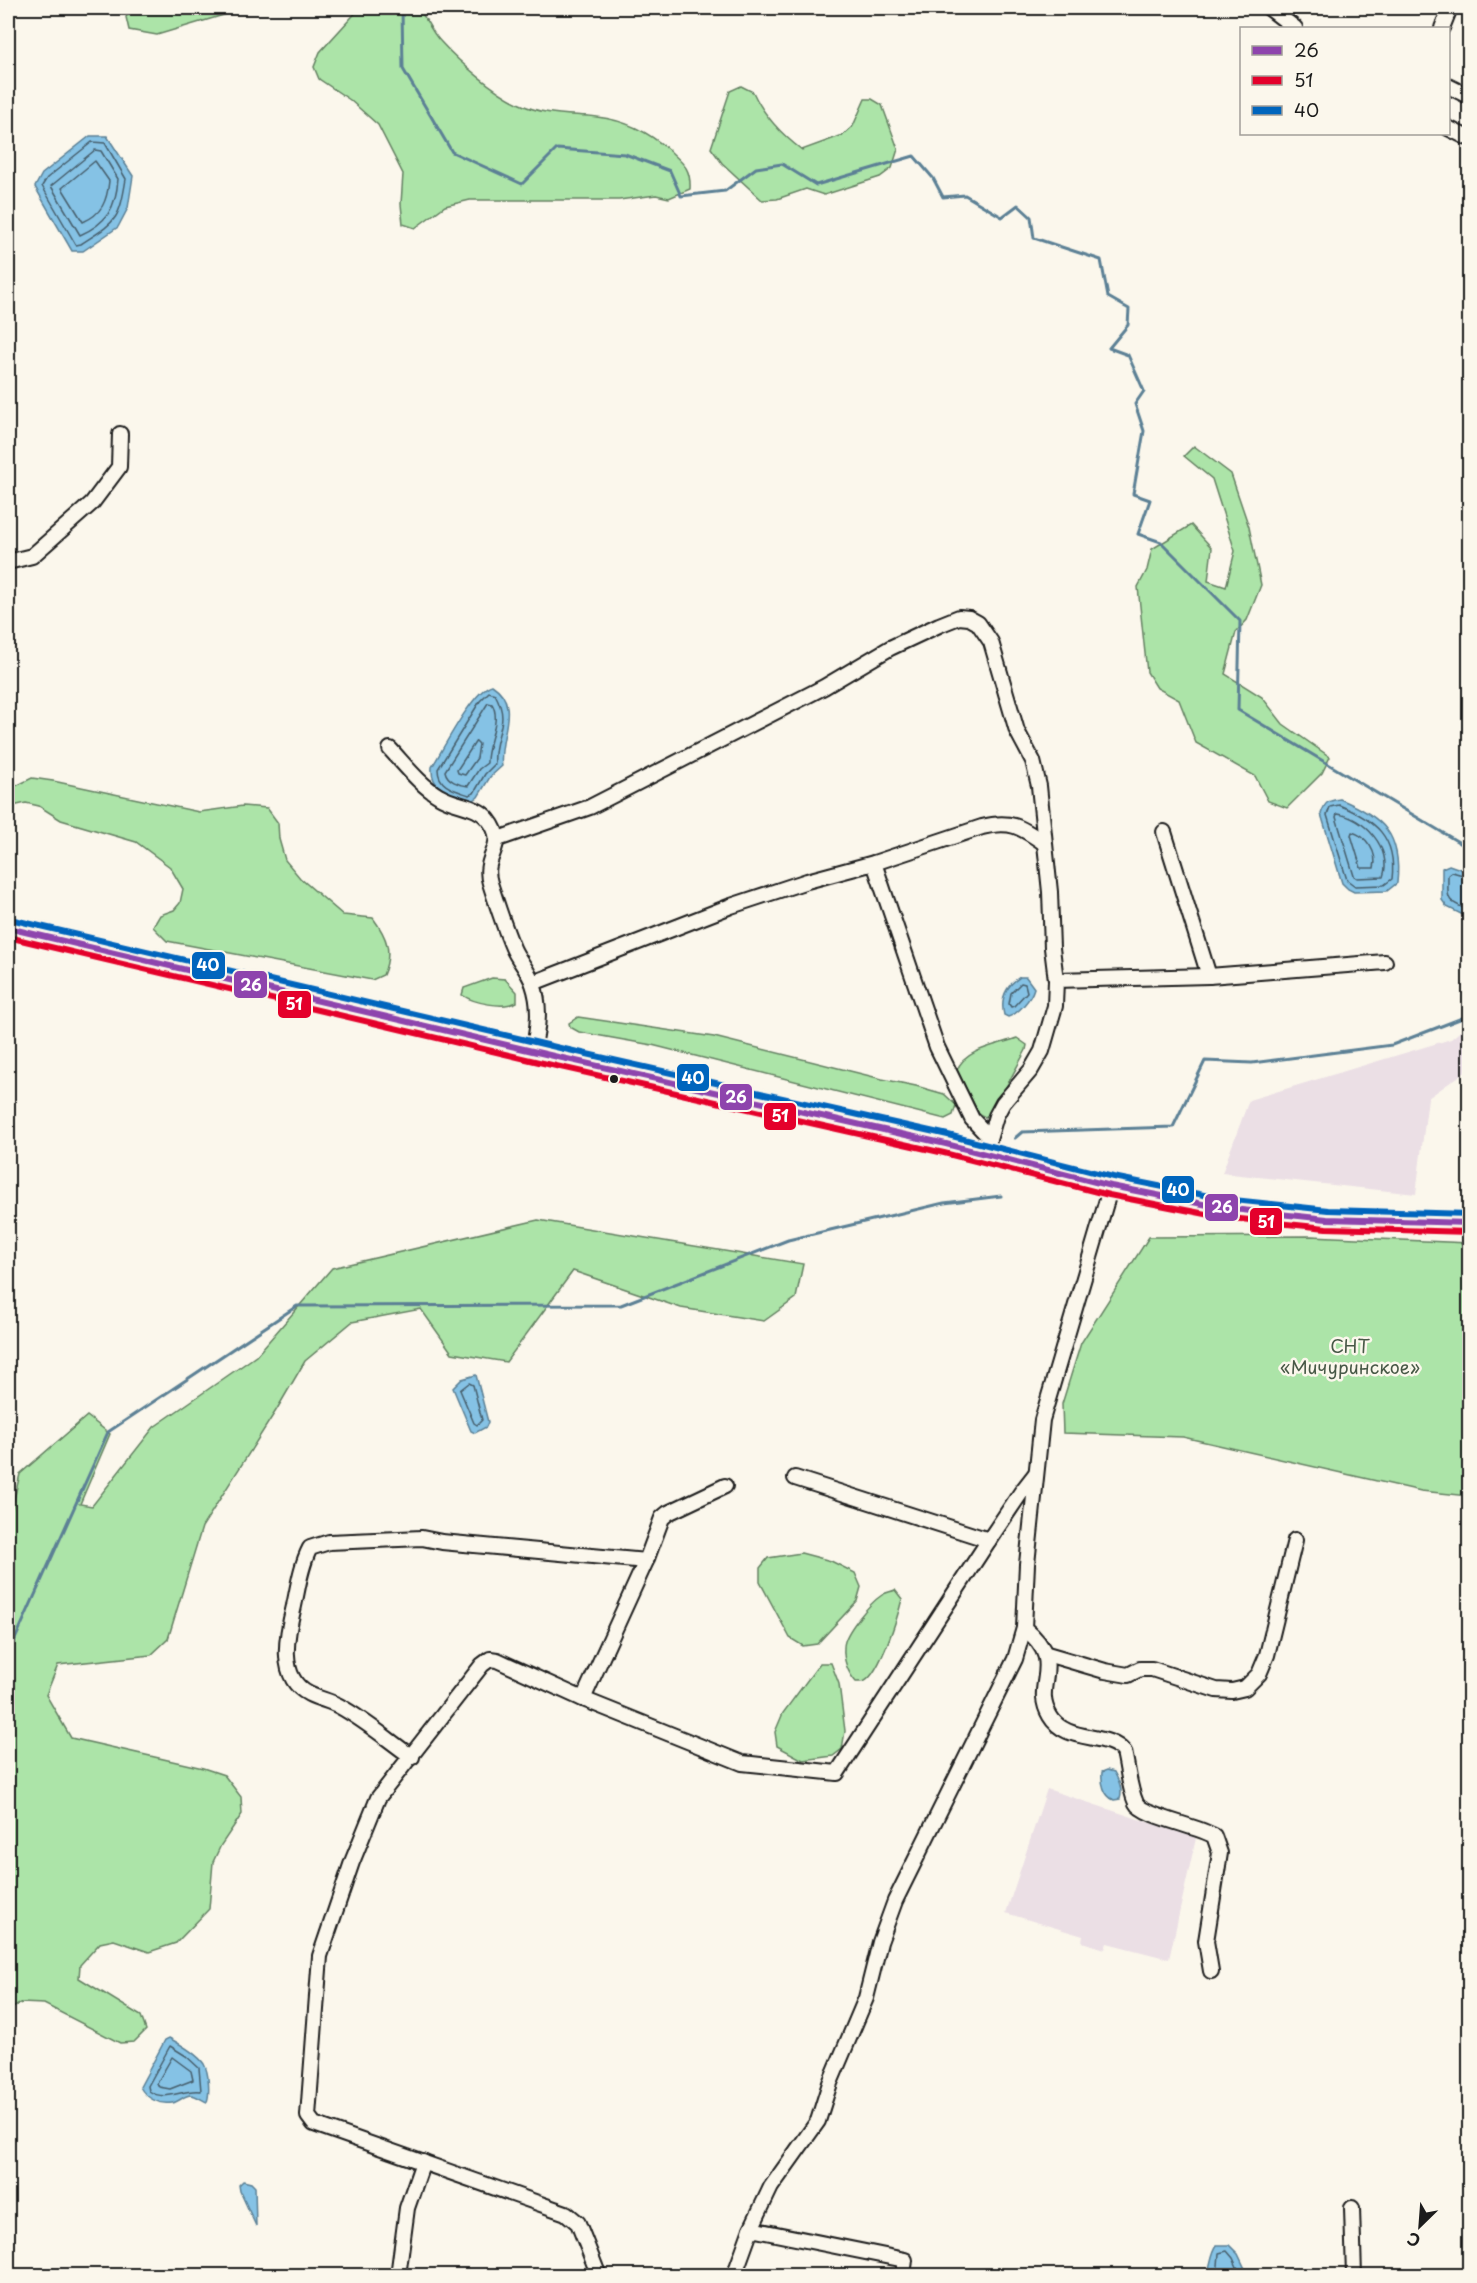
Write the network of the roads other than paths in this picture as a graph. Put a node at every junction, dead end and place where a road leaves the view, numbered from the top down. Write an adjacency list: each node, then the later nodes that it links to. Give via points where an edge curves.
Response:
1 (1269, 8): 3 (street)
2 (1450, 8): 4 (street)
3 (1294, 27)
4 (1442, 27)
5 (1450, 88): 6 (street)
6 (1470, 98)
7 (1450, 129): 8 (street)
8 (1470, 139)
9 (120, 434): 10 (street, via 119,467 92,503 32,556)
10 (8, 562)
11 (390, 749): 13 (street, via 440,797 487,817)
12 (1164, 832): 18 (street)
13 (498, 839): 14 (street, via 590,807 824,687 890,648 959,617 978,623 991,642 1017,731 1033,761); 20 (street, via 490,861 489,880 514,950)
14 (1044, 843): 15 (street, via 1014,824 1000,823); 19 (street)
15 (874, 863): 20 (street, via 731,906); 22 (street, via 937,1047)
16 (8, 928): 21 (main road)
17 (1385, 962): 18 (street)
18 (1209, 976): 19 (street)
19 (1056, 980): 22 (street, via 1055,1006 1042,1051 1004,1103)
20 (533, 983): 21 (street, via 540,1022)
21 (533, 1051): 22 (main road, via 946,1144)
22 (987, 1145): 23 (main road)
23 (1111, 1186): 24 (main road, via 1223,1208 1315,1218); 25 (street, via 1042,1420)
24 (1470, 1223)
25 (1036, 1473): 28 (street); 31 (street)
26 (795, 1478): 28 (street)
27 (725, 1486): 30 (street, via 662,1518)
28 (989, 1540): 33 (street, via 837,1773 742,1763)
29 (1295, 1540): 32 (street, via 1267,1655 1259,1674 1245,1688 1216,1690 1152,1670 1140,1669 1128,1675)
30 (646, 1561): 33 (street); 34 (street, via 422,1538 329,1542 310,1548 292,1614 286,1653 288,1670 303,1690 339,1705)
31 (1024, 1628): 32 (street, via 1038,1639); 38 (street, via 1015,1659 895,1901 866,1998 818,2121 771,2187)
32 (1047, 1654): 35 (street, via 1045,1703 1050,1717 1066,1731 1121,1748 1136,1803 1143,1812 1203,1829 1214,1836 1220,1853 1206,1941)
33 (583, 1699): 34 (street, via 490,1659)
34 (412, 1756): 36 (street, via 378,1798 320,1956 308,2116 314,2124)
35 (1211, 1971)
36 (423, 2162): 39 (street, via 407,2208); 40 (street, via 566,2213 578,2223)
37 (1352, 2208): 43 (street)
38 (751, 2229): 41 (street); 42 (street, via 905,2260)
39 (398, 2276)
40 (599, 2276)
41 (734, 2276)
42 (903, 2276)
43 (1354, 2276)

